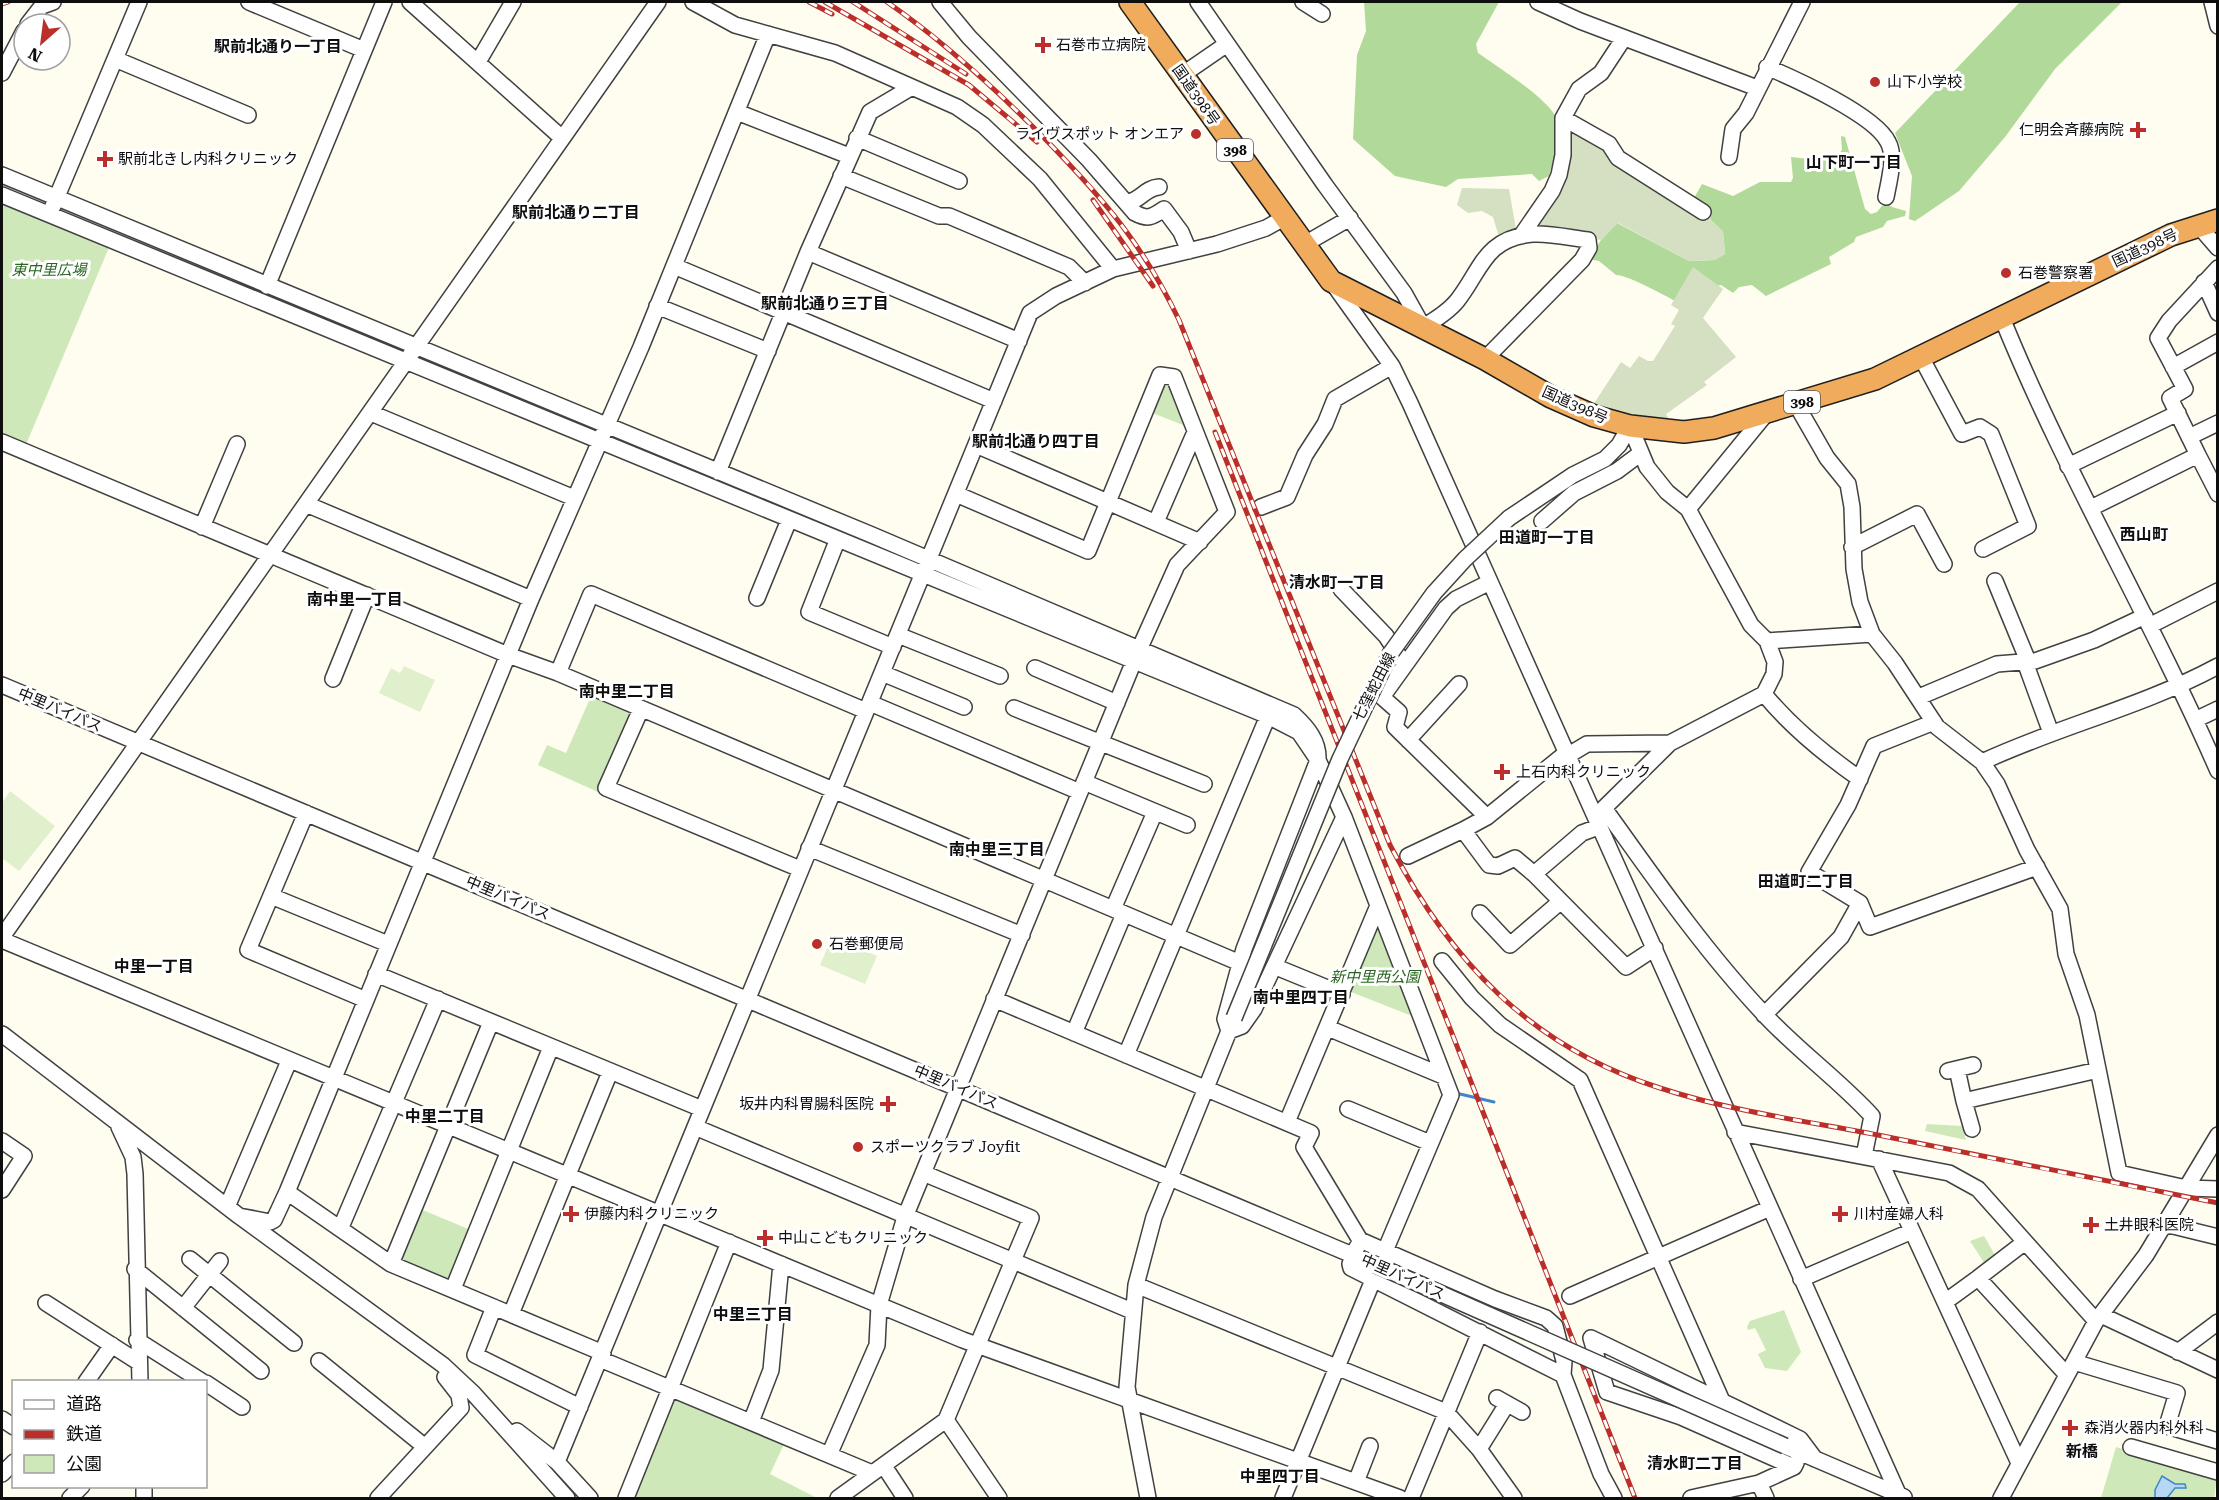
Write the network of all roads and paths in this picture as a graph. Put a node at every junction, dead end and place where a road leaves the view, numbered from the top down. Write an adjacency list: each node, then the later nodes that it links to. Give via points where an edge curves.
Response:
1 (53, 2): 16 (street)
2 (139, 2): 24 (street)
3 (249, 2): 22 (street)
4 (384, 2): 22 (street)
5 (410, 2): 25 (street)
6 (513, 2): 25 (street)
7 (658, 2): 34 (street)
8 (693, 2): 19 (street, via 725,21)
9 (940, 2): 45 (street)
10 (1130, 2): 28 (highway, 国道398号 / 398)
11 (1198, 2): 21 (street)
12 (1304, 2): 17 (street)
13 (1538, 2): 20 (street)
14 (1802, 2): 26 (street)
15 (2212, 2): 18 (street)
16 (37, 12)
17 (1322, 14)
18 (2217, 26)
19 (768, 34): 29 (street, via 835,53); 31 (street)
20 (1624, 38): 30 (street); 33 (street, via 1601,73 1579,89)
21 (1227, 44): 28 (street); 49 (street)
22 (364, 50): 64 (street)
23 (12, 54): 27 (street)
24 (115, 59): 32 (street); 44 (street)
25 (478, 62): 34 (street)
26 (1767, 67): 30 (street); 43 (street, via 1834,99 1883,135 1891,150)
27 (2, 73)
28 (1182, 75): 48 (highway, 国道398号 / 398)
29 (912, 87): 35 (street, via 872,110); 59 (street, via 957,107 983,125 1040,179)
30 (1757, 88): 37 (street, via 1733,129)
31 (736, 112): 36 (street); 57 (street)
32 (248, 115)
33 (1563, 118): 46 (street, via 1609,144 1618,158); 51 (street, via 1559,175)
34 (562, 138): 74 (street)
35 (857, 138): 36 (street); 40 (street)
36 (849, 156): 39 (street)
37 (1729, 157)
38 (2, 175): 44 (street)
39 (841, 176): 55 (street); 63 (street, via 1070,267)
40 (959, 181)
41 (1159, 188): 45 (street, via 1147,189 1136,200)
42 (2, 195): 47 (street)
43 (1886, 196)
44 (57, 197): 47 (street); 56 (street)
45 (1126, 202): 54 (street, via 1145,219 1164,209)
46 (1703, 212)
47 (49, 216): 60 (street)
48 (1284, 218): 52 (highway, 国道398号 / 398); 54 (street, via 1266,228)
49 (1350, 218): 52 (street); 71 (street, via 1404,293)
50 (2208, 223): 53 (street); 70 (highway, 国道398号 / 398, via 2171,234)
51 (1521, 236): 71 (street, via 1487,253 1454,304); 76 (street, via 1588,240 1589,248 1582,260)
52 (1304, 245): 61 (highway, 国道398号 / 398)
53 (2217, 248)
54 (1189, 251): 59 (street)
55 (808, 252): 67 (street); 72 (street)
56 (199, 256): 60 (street); 64 (street)
57 (674, 266): 66 (street); 67 (street)
58 (2217, 268): 62 (street)
59 (1113, 269): 63 (street)
60 (192, 275): 78 (street)
61 (1331, 280): 65 (highway, 国道398号 / 398); 69 (street)
62 (2204, 282): 68 (street); 80 (street, via 2158,338)
63 (1085, 283): 72 (street, via 1034,308)
64 (267, 286): 74 (street)
65 (1380, 305): 69 (street, via 1365,305); 71 (highway, 国道398号 / 398)
66 (657, 306): 75 (street); 87 (street)
67 (784, 312): 75 (street); 81 (street)
68 (2217, 313)
69 (1358, 316): 79 (street)
70 (2002, 318): 77 (highway, 国道398号 / 398); 97 (street)
71 (1423, 327): 76 (highway, 国道398号 / 398)
72 (1019, 341): 81 (street)
73 (2217, 342): 80 (street)
74 (416, 347): 78 (street); 87 (street)
75 (768, 351): 98 (street)
76 (1485, 359): 88 (highway, 国道398号 / 398, via 1571,406)
77 (1922, 359): 82 (highway, 国道398号 / 398, via 1875,380); 114 (street, via 1962,435 1980,427 1991,435 2028,526)
78 (405, 363): 83 (street); 92 (street)
79 (1392, 366): 104 (street, via 1335,399 1287,497); 119 (street)
80 (2173, 367): 84 (street, via 2185,389 2170,398)
81 (994, 401): 94 (street)
82 (1796, 404): 85 (highway, 国道398号 / 398); 113 (street, via 1827,458 1848,484)
83 (370, 413): 101 (street); 103 (street)
84 (2178, 413): 90 (street); 97 (street)
85 (1765, 415): 88 (highway, 国道398号 / 398, via 1684,432); 106 (street)
86 (2217, 423): 90 (street)
87 (607, 425): 92 (street); 98 (street)
88 (1630, 426): 95 (street); 202 (street, 七窪蛇田線, bridge, via 1605,459 1509,518 1465,559 1434,592 1385,663 1340,759)
89 (1195, 432): 102 (street, via 1174,377 1160,375); 109 (street); 112 (street, via 1227,512)
90 (2189, 437): 96 (street)
91 (2, 441): 110 (street)
92 (599, 442): 101 (street); 107 (street)
93 (237, 444): 110 (street)
94 (976, 445): 99 (street); 102 (street)
95 (1641, 453): 106 (street, via 1667,492); 108 (street, via 1617,471 1574,493)
96 (2198, 455): 100 (street); 105 (street)
97 (2068, 466): 105 (street)
98 (718, 472): 117 (street)
99 (956, 494): 102 (street, via 1088,551); 117 (street)
100 (2217, 494)
101 (574, 498): 124 (street)
102 (1107, 501): 109 (street)
103 (306, 504): 115 (street); 124 (street)
104 (1261, 507)
105 (2091, 508): 125 (street)
106 (1688, 509): 128 (street, via 1750,625)
107 (789, 520): 111 (street); 123 (street)
108 (1542, 521)
109 (1156, 522): 112 (street)
110 (202, 527): 115 (street)
111 (837, 541): 117 (street); 127 (street, via 809,612)
112 (1200, 542): 130 (street, via 1177,565)
113 (1852, 547): 116 (street, via 1917,514); 126 (street, via 1860,602)
114 (1983, 549)
115 (270, 555): 122 (street); 155 (street)
116 (1944, 564)
117 (926, 567): 127 (street); 130 (street)
118 (1995, 581): 132 (street)
119 (1490, 582): 131 (street, via 1446,608); 158 (street)
120 (1341, 589): 131 (street)
121 (2217, 591): 125 (street)
122 (367, 595): 129 (street); 138 (street)
123 (757, 598)
124 (531, 599): 129 (street)
125 (2148, 620): 132 (street); 141 (street)
126 (1872, 634): 128 (street); 143 (street)
127 (896, 641): 136 (street); 137 (street)
128 (1767, 641): 142 (street, via 1775,662)
129 (508, 655): 135 (street); 175 (street)
130 (1136, 655): 144 (street); 150 (street); 159 (street, via 1294,715 1313,738)
131 (1406, 662): 154 (street, via 1382,697 1399,712 1395,727)
132 (2026, 662): 143 (street, via 1997,664); 153 (street)
133 (2217, 666): 141 (street)
134 (1035, 668): 144 (street)
135 (558, 673): 145 (street, via 591,594); 148 (street)
136 (882, 673): 145 (street); 146 (street)
137 (1000, 676)
138 (333, 679)
139 (1459, 684): 154 (street)
140 (2, 685): 155 (street, 中里バイパス)
141 (2180, 687): 151 (street); 153 (street)
142 (1764, 694): 157 (street); 162 (street, via 1788,724)
143 (1918, 697): 152 (street)
144 (1117, 702): 156 (street)
145 (868, 707): 164 (street); 165 (street)
146 (964, 707)
147 (1014, 708): 156 (street)
148 (641, 709): 165 (street); 177 (street, via 606,788)
149 (2217, 709): 151 (street)
150 (1268, 716): 159 (street, via 1299,732); 187 (street)
151 (2194, 720): 161 (street)
152 (1934, 722): 160 (street); 162 (street, via 1874,746)
153 (2051, 733): 160 (street)
154 (1408, 740): 169 (street)
155 (138, 742): 167 (street, 中里バイパス); 188 (street)
156 (1101, 742): 163 (street); 164 (street)
157 (1670, 743): 158 (street, via 1587,744); 170 (street)
158 (1567, 754): 169 (street); 170 (street)
159 (1318, 760): 168 (street); 192 (street)
160 (1982, 762): 176 (street, via 1997,784)
161 (2216, 764)
162 (1860, 779): 182 (street, via 1809,872)
163 (1204, 784)
164 (1082, 787): 166 (street); 179 (street)
165 (833, 790): 173 (street); 179 (street)
166 (1155, 812): 171 (street); 184 (street)
167 (306, 813): 175 (street, 中里バイパス); 180 (street)
168 (1344, 817): 183 (street); 193 (street)
169 (1487, 817): 172 (street)
170 (1598, 818): 178 (street); 190 (street); 200 (street)
171 (1187, 825)
172 (1463, 830): 174 (street); 178 (street, via 1489,865 1498,866 1515,858)
173 (809, 848): 177 (street); 186 (street)
174 (1408, 856)
175 (422, 862): 189 (street); 197 (street, 中里バイパス)
176 (2037, 867): 182 (street, via 1870,927); 210 (street, via 2060,909 2066,954 2087,1015)
177 (800, 869): 197 (street)
178 (1534, 874): 181 (street)
179 (1044, 879): 184 (street); 186 (street)
180 (271, 896): 189 (street); 199 (street, via 248,950)
181 (1560, 902): 185 (street, via 1510,945); 190 (street, via 1626,967)
182 (1860, 903): 200 (street, via 1841,937)
183 (1377, 908): 195 (street); 212 (street)
184 (1119, 911): 187 (street); 204 (street)
185 (1480, 913)
186 (1022, 935): 198 (street)
187 (1176, 936): 192 (street); 207 (street)
188 (2, 939): 208 (street)
189 (388, 944): 194 (street)
190 (1655, 948): 225 (street)
191 (1442, 961): 251 (street, via 1500,1025 1580,1080)
192 (1240, 963): 202 (street, via 1225,1019)
193 (1276, 967): 195 (street); 202 (street, via 1242,1026)
194 (376, 974): 196 (street); 199 (street)
195 (1342, 994): 203 (street)
196 (438, 999): 201 (street); 217 (street)
197 (747, 999): 214 (street, 中里バイパス); 218 (street)
198 (994, 999): 204 (street); 214 (street)
199 (366, 1000): 213 (street)
200 (1764, 1015): 230 (street, via 1872,1116)
201 (491, 1022): 206 (street); 222 (street)
202 (1232, 1024): 215 (street, 七窪蛇田線)
203 (1328, 1028): 212 (street); 220 (street)
204 (1074, 1033): 207 (street)
205 (2, 1034): 221 (street)
206 (551, 1047): 211 (street); 229 (street)
207 (1126, 1055): 215 (street)
208 (289, 1061): 213 (street); 239 (street)
209 (1973, 1065): 216 (street, via 1952,1070)
210 (2097, 1070): 216 (street); 234 (street, via 2119,1173)
211 (610, 1072): 218 (street); 232 (street)
212 (1443, 1076): 228 (street, via 1451,1095)
213 (333, 1080): 217 (street); 237 (street)
214 (958, 1088): 231 (street); 233 (street, 中里バイパス)
215 (1206, 1088): 220 (street); 233 (street, 七窪蛇田線)
216 (1964, 1101): 224 (street)
217 (393, 1103): 222 (street); 243 (street)
218 (702, 1108): 223 (street)
219 (1348, 1109): 228 (street)
220 (1287, 1122): 246 (street, via 1311,1133 1304,1147)
221 (118, 1124): 239 (street); 257 (street, via 133,1157)
222 (449, 1126): 229 (street); 255 (street)
223 (695, 1127): 240 (street); 241 (street)
224 (1972, 1129)
225 (1735, 1132): 230 (street); 238 (street)
226 (2217, 1135): 234 (street)
227 (2, 1141): 236 (street, via 24,1156)
228 (1430, 1143): 249 (street)
229 (508, 1151): 232 (street); 263 (street)
230 (1872, 1158): 244 (street); 248 (street, via 1949,1173 1964,1180 1978,1189)
231 (923, 1173): 241 (street); 254 (street, via 1031,1218)
232 (568, 1175): 240 (street); 271 (street)
233 (1171, 1177): 250 (street, 中里バイパス); 262 (street, 七窪蛇田線, via 1147,1238)
234 (2186, 1188): 235 (street); 242 (street)
235 (2217, 1189)
236 (2, 1190)
237 (287, 1192): 239 (street, via 270,1222); 243 (street)
238 (1770, 1208): 251 (street); 261 (street)
239 (233, 1211): 283 (street)
240 (660, 1213): 247 (street); 280 (street)
241 (905, 1217): 254 (street); 267 (street)
242 (2164, 1224): 245 (street); 272 (street)
243 (341, 1227): 255 (street)
244 (1912, 1231): 261 (street); 265 (street)
245 (2217, 1237)
246 (1360, 1240): 249 (street); 250 (street)
247 (729, 1242): 256 (street); 293 (street)
248 (2025, 1242): 260 (street); 272 (street)
249 (1385, 1251): 288 (street, via 1546,1318 1555,1326 1564,1361)
250 (1353, 1255): 258 (street, 中里バイパス)
251 (1658, 1257): 264 (street); 295 (street)
252 (190, 1259): 259 (street)
253 (220, 1261): 259 (street)
254 (1014, 1261): 270 (street); 278 (street)
255 (391, 1264): 263 (street)
256 (781, 1264): 267 (street); 301 (street, via 771,1370)
257 (135, 1269): 269 (street); 275 (street)
258 (1375, 1273): 274 (street); 284 (street); 308 (street, 中里バイパス, bridge)
259 (209, 1274): 269 (street); 276 (street)
260 (1978, 1278): 265 (street); 285 (street)
261 (1801, 1279): 319 (street)
262 (1136, 1285): 270 (street, 七窪蛇田線); 284 (street)
263 (453, 1290): 268 (street)
264 (1570, 1296)
265 (1945, 1302): 313 (street)
266 (46, 1303): 277 (street)
267 (879, 1305): 278 (street); 309 (street, via 877,1345)
268 (494, 1307): 271 (street); 297 (street, via 474,1355)
269 (183, 1308): 287 (street)
270 (1132, 1311): 294 (street, 七窪蛇田線)
271 (512, 1314): 280 (street)
272 (2099, 1318): 279 (street); 285 (street)
273 (2217, 1322): 279 (street)
274 (1480, 1332): 288 (street); 298 (street)
275 (137, 1340): 282 (street); 291 (street)
276 (294, 1343)
277 (112, 1345): 282 (street); 289 (street)
278 (978, 1345): 294 (street); 300 (street)
279 (2178, 1352): 286 (street)
280 (601, 1356): 293 (street); 297 (street)
281 (320, 1361): 304 (street)
282 (138, 1362): 290 (street)
283 (443, 1365): 302 (street); 304 (street, via 444,1376 459,1395 461,1408)
284 (1338, 1367): 298 (street); 311 (street)
285 (2070, 1369): 303 (street, via 2177,1393 2167,1426); 313 (street)
286 (2217, 1370)
287 (261, 1371)
288 (1563, 1375): 332 (street)
289 (87, 1380)
290 (140, 1380)
291 (201, 1380)
292 (207, 1384): 296 (street)
293 (671, 1388): 301 (street); 323 (street)
294 (1129, 1400): 311 (street); 327 (street, 七窪蛇田線)
295 (1722, 1401): 310 (street, via 1800,1439); 314 (street, via 1590,1338 1607,1392 1681,1417)
296 (242, 1407)
297 (580, 1407): 312 (street)
298 (1446, 1412): 307 (street); 330 (street)
299 (1522, 1412): 307 (street, via 1502,1401)
300 (946, 1420): 315 (street); 326 (street)
301 (750, 1422): 309 (street)
302 (504, 1427): 312 (street, via 512,1428); 321 (street)
303 (2217, 1440)
304 (424, 1446): 320 (street)
305 (1370, 1446): 317 (street)
306 (2131, 1447): 316 (street)
307 (1479, 1449): 331 (street)
308 (1801, 1453): 310 (street, 中里バイパス); 314 (street)
309 (829, 1455): 315 (street)
310 (1815, 1459): 319 (street, 中里バイパス)
311 (1298, 1461): 317 (street); 328 (street)
312 (557, 1462): 322 (street)
313 (2019, 1463): 335 (street)
314 (1794, 1467): 318 (street)
315 (878, 1469): 324 (street); 325 (street)
316 (2217, 1472)
317 (1356, 1482): 329 (street)
318 (1759, 1483): 333 (street); 334 (street)
319 (1902, 1497)
320 (378, 1498)
321 (567, 1498)
322 (590, 1498)
323 (626, 1498)
324 (838, 1498)
325 (905, 1498)
326 (999, 1498)
327 (1148, 1498)
328 (1283, 1498)
329 (1400, 1498)
330 (1411, 1498)
331 (1514, 1498)
332 (1614, 1498)
333 (1691, 1498)
334 (1766, 1498)
335 (2001, 1498)

